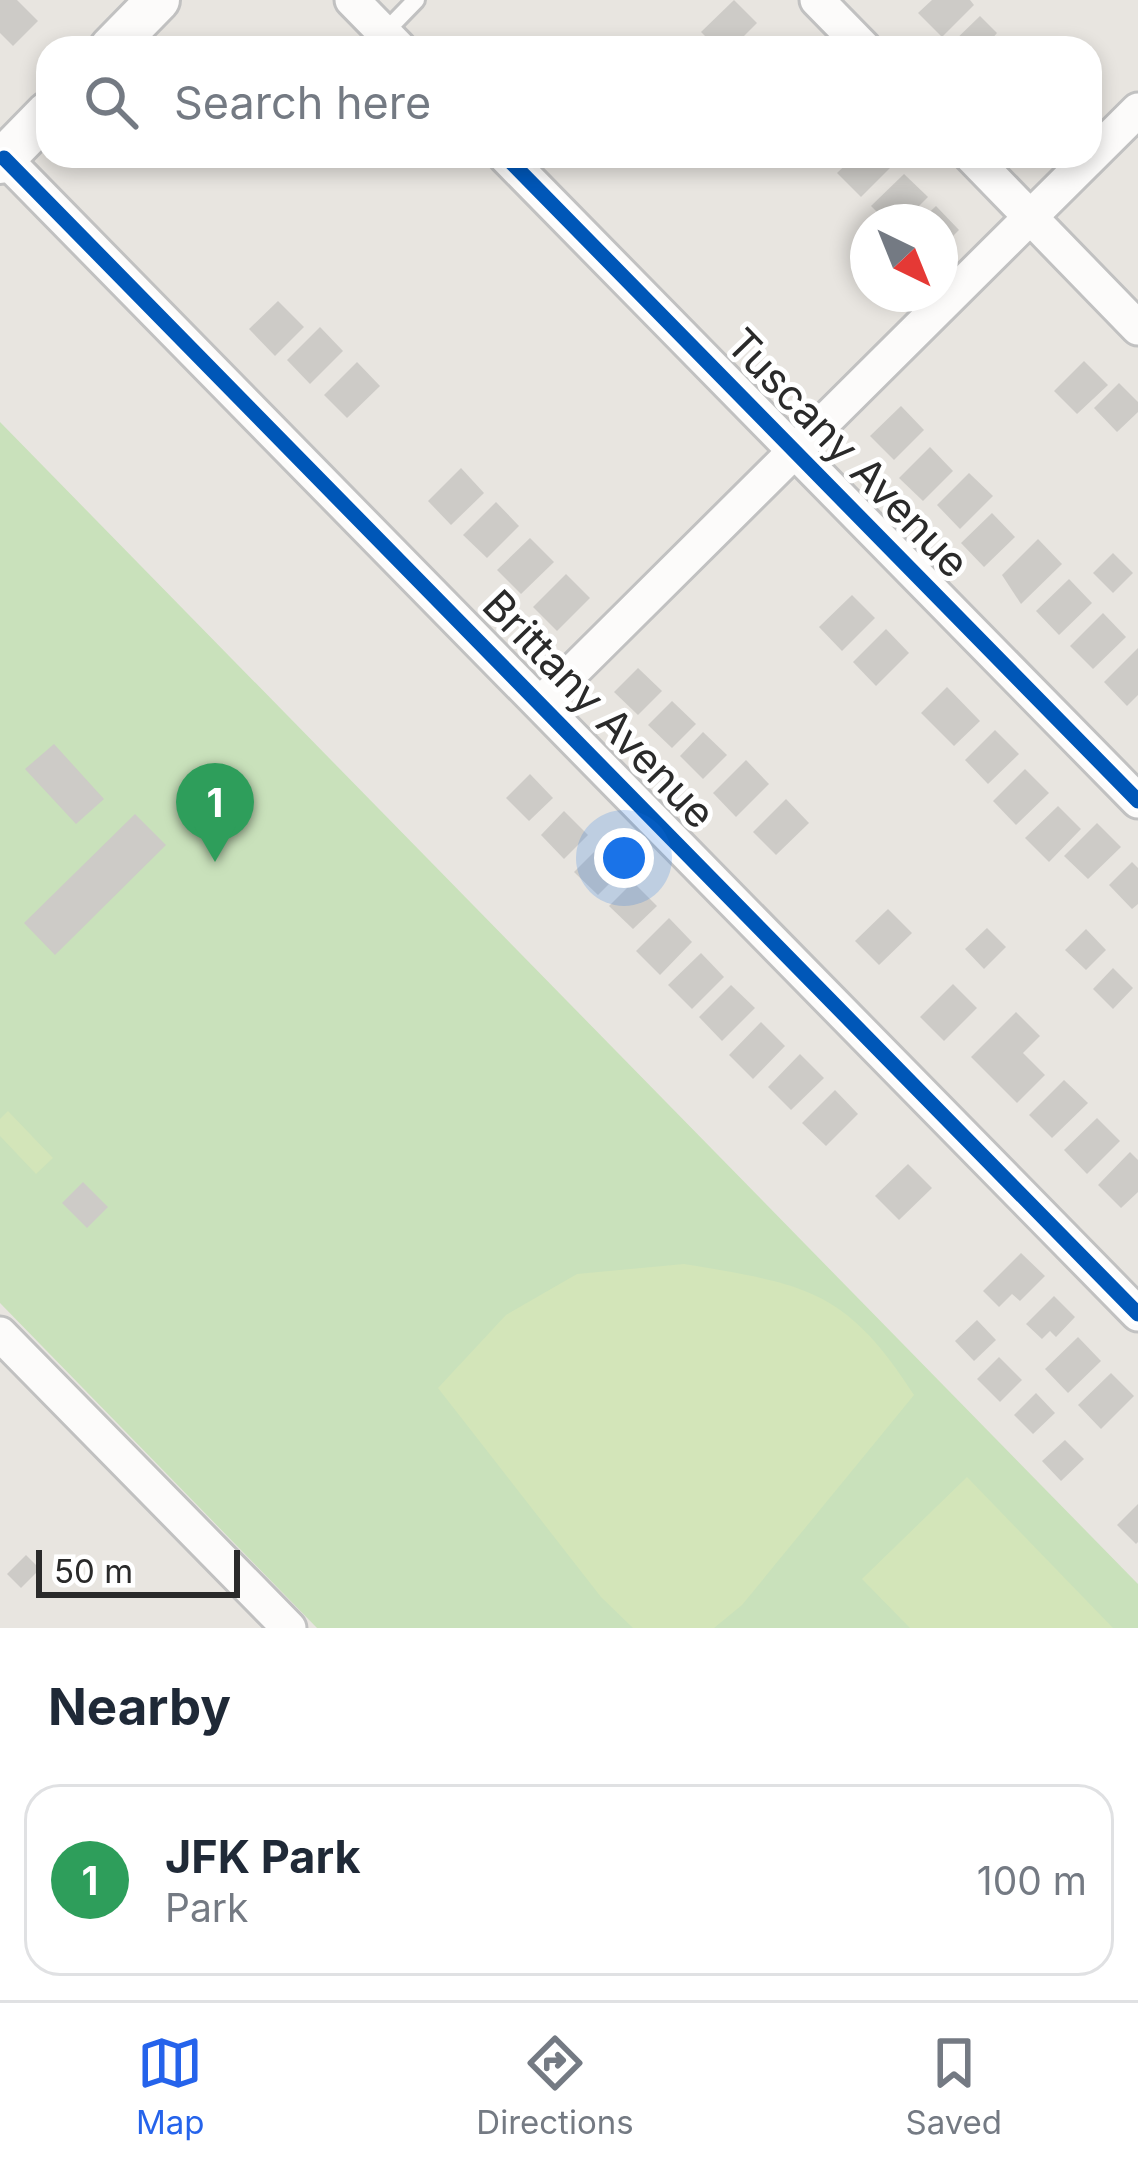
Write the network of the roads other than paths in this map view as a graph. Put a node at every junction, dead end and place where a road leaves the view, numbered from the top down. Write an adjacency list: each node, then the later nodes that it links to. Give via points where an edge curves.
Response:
1 (158, 0): 5 (street)
2 (352, 0): 6 (street)
3 (416, 0): 7 (lane)
4 (817, 0): 8 (street)
5 (123, 36)
6 (388, 36)
7 (394, 36)
8 (852, 36)
9 (1138, 110): 11 (street)
10 (36, 125): 12 (street)
11 (1102, 144)
12 (2, 160): 19 (street, Brittany Avenue)
13 (517, 168): 18 (street, Tuscany Avenue)
14 (982, 168): 16 (street)
15 (1077, 168): 16 (street)
16 (1028, 214): 17 (street); 18 (street)
17 (1138, 328)
18 (794, 449): 19 (street); 20 (street, Tuscany Avenue)
19 (542, 701): 21 (street, Brittany Avenue)
20 (1138, 800)
21 (1138, 1314)
22 (0, 1334): 23 (street)
23 (289, 1628)

